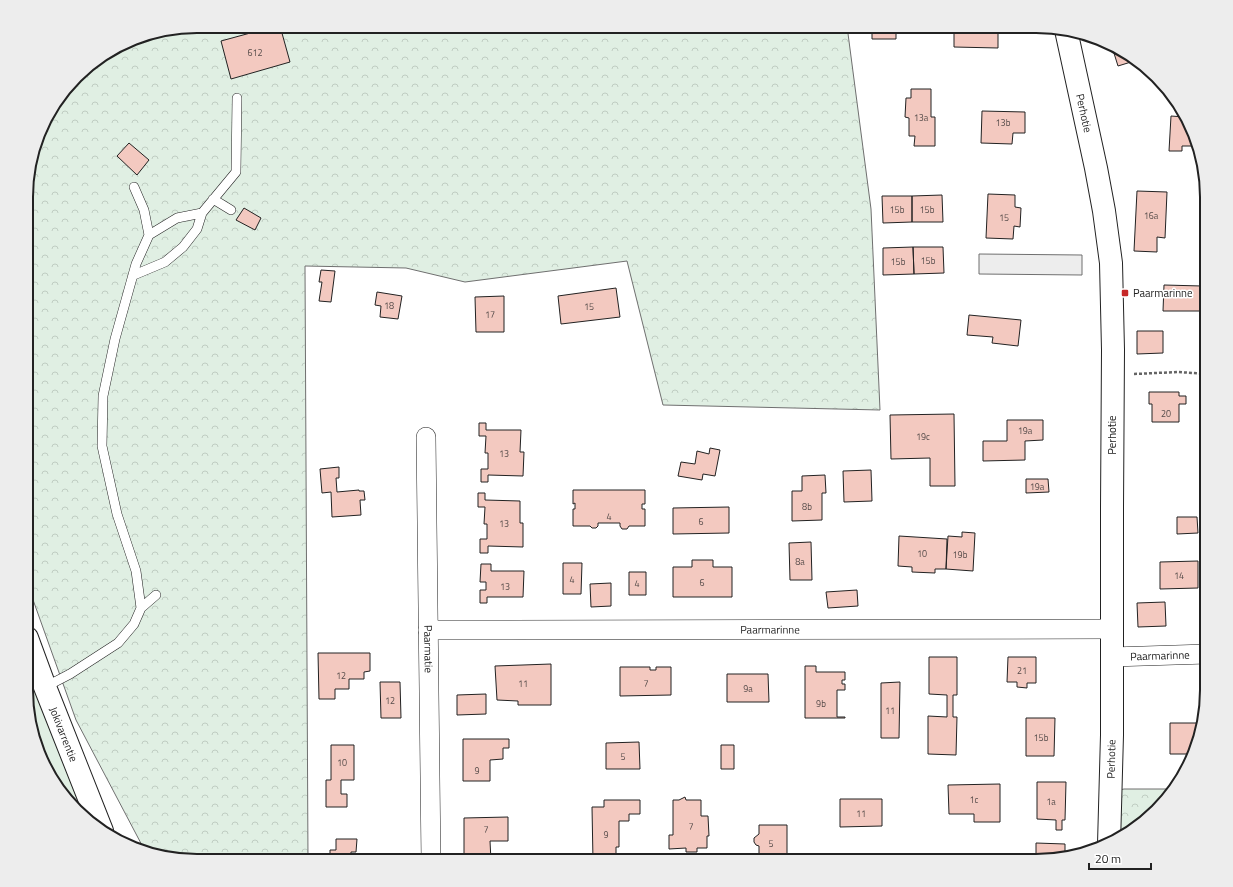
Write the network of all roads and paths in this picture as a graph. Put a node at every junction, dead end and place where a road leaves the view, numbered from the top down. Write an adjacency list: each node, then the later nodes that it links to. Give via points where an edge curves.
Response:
1 (1067, 36): 14 (street, Perhotie, via 1099,182 1111,263 1114,350)
2 (237, 98): 4 (lane, via 236,172)
3 (134, 187): 7 (lane, via 144,210)
4 (213, 199): 5 (lane); 6 (lane)
5 (231, 210)
6 (202, 213): 7 (lane, via 177,218); 8 (lane, via 196,229 183,247 165,262)
7 (149, 235): 8 (lane)
8 (134, 275): 13 (lane, via 115,339 103,396 102,446 117,514 136,571)
9 (1133, 374): 10 (path)
10 (1200, 374)
11 (426, 437): 15 (street, Paarmatie)
12 (156, 595): 13 (lane)
13 (141, 608): 19 (lane, via 134,624 118,643)
14 (1112, 629): 15 (street, Paarmarinne); 18 (street, Perhotie)
15 (428, 630): 22 (street, Paarmatie)
16 (33, 654): 19 (street, Jokivarrentie)
17 (1200, 654): 18 (street, Paarmarinne)
18 (1112, 657): 21 (street, Perhotie)
19 (45, 687): 20 (street, Jokivarrentie)
20 (98, 821)
21 (1109, 836)
22 (431, 854)

